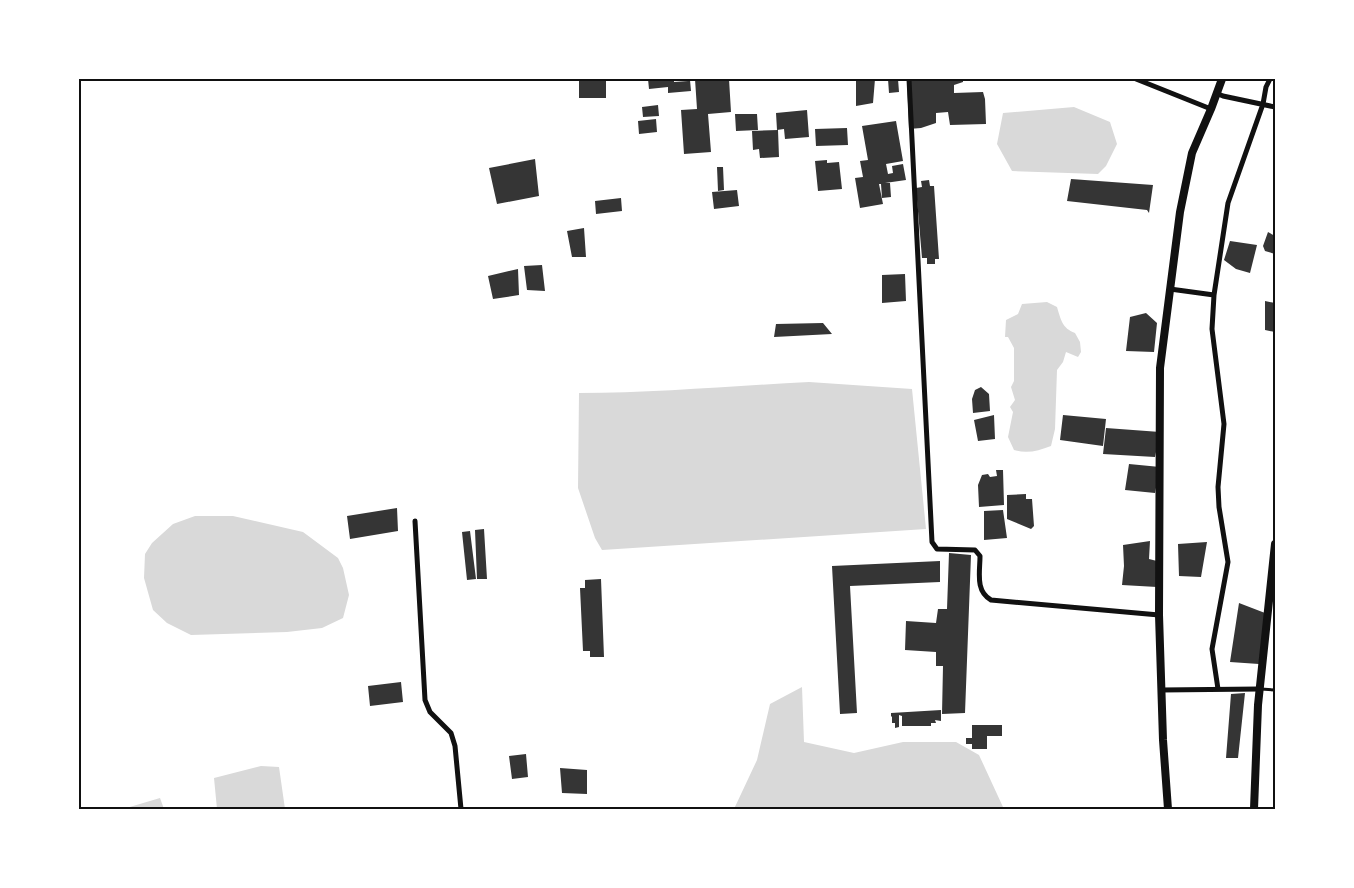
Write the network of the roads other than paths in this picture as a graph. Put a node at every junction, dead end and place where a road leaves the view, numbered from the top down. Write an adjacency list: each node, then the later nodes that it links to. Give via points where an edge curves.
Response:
1 (909, 79): 13 (street, via 932,542 937,549 978,552 981,591 991,600)
2 (1136, 79): 8 (street)
3 (1222, 79): 5 (street)
4 (1270, 79): 6 (street)
5 (1220, 94): 6 (street); 8 (street)
6 (1262, 104): 7 (street); 10 (street, via 1228,203)
7 (1275, 107)
8 (1211, 109): 9 (street, via 1192,153)
9 (1170, 289): 10 (street); 13 (street, via 1160,368)
10 (1211, 295): 14 (street, via 1212,330 1224,424 1218,494 1228,562 1212,648)
11 (415, 520): 18 (street, via 425,700 430,712 452,733)
12 (1275, 544): 15 (street)
13 (1160, 615): 16 (street)
14 (1218, 689): 15 (street); 16 (street)
15 (1259, 689): 17 (lane); 20 (street)
16 (1161, 690): 19 (street)
17 (1275, 690)
18 (461, 809)
19 (1168, 809)
20 (1254, 809)

